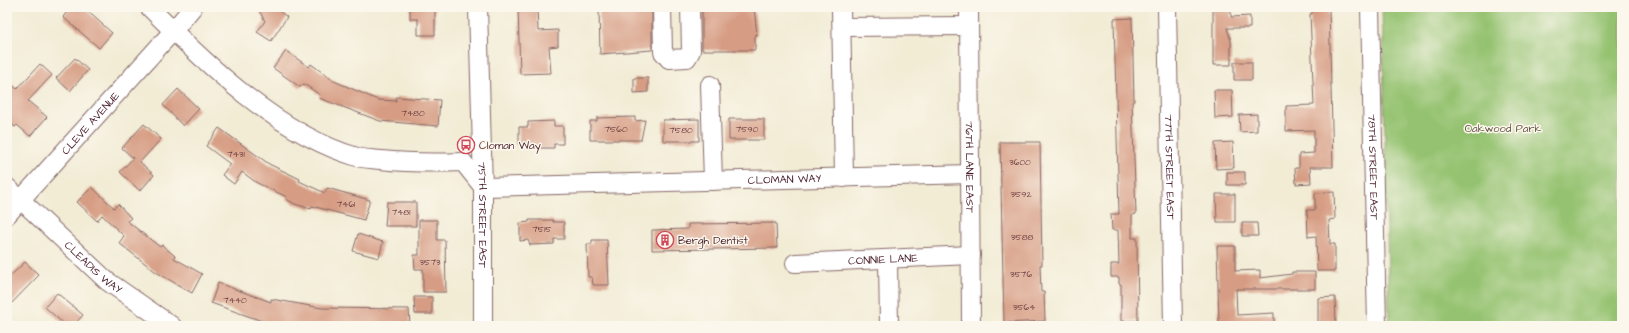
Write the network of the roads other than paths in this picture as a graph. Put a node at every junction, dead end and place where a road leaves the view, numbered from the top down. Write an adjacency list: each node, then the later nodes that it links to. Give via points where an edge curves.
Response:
1 (149, 7): 12 (street)
2 (192, 7): 12 (street, CLEVE AVENUE)
3 (478, 7): 18 (street, 75TH STREET EAST)
4 (662, 7): 5 (street, via 663,52 669,58 687,58 691,50)
5 (690, 7)
6 (841, 7): 11 (street)
7 (969, 7): 10 (street, 76TH LANE EAST)
8 (1167, 7): 28 (street, 77TH STREET EAST)
9 (1370, 7): 29 (street, 78TH STREET EAST)
10 (969, 26): 11 (street); 14 (street, 76TH LANE EAST)
11 (842, 27): 15 (street)
12 (173, 31): 18 (street, via 255,104 318,142 358,157 408,163 463,162); 19 (street, CLEVE AVENUE)
13 (710, 84): 16 (street)
14 (970, 174): 15 (street, CLOMAN WAY); 21 (street, 76TH LANE EAST)
15 (844, 178): 16 (street, CLOMAN WAY)
16 (713, 182): 18 (street, CLOMAN WAY)
17 (7, 187): 19 (street, CLEADIS WAY)
18 (483, 187): 25 (street, 75TH STREET EAST)
19 (21, 201): 20 (street, CLEVE AVENUE); 24 (street, CLEADIS WAY, via 107,281)
20 (7, 214)
21 (971, 255): 22 (street, CONNIE LANE); 27 (street, 76TH LANE EAST)
22 (888, 260): 23 (street, CONNIE LANE); 26 (street)
23 (795, 263)
24 (172, 326)
25 (483, 326)
26 (890, 326)
27 (971, 326)
28 (1173, 326)
29 (1377, 326)

